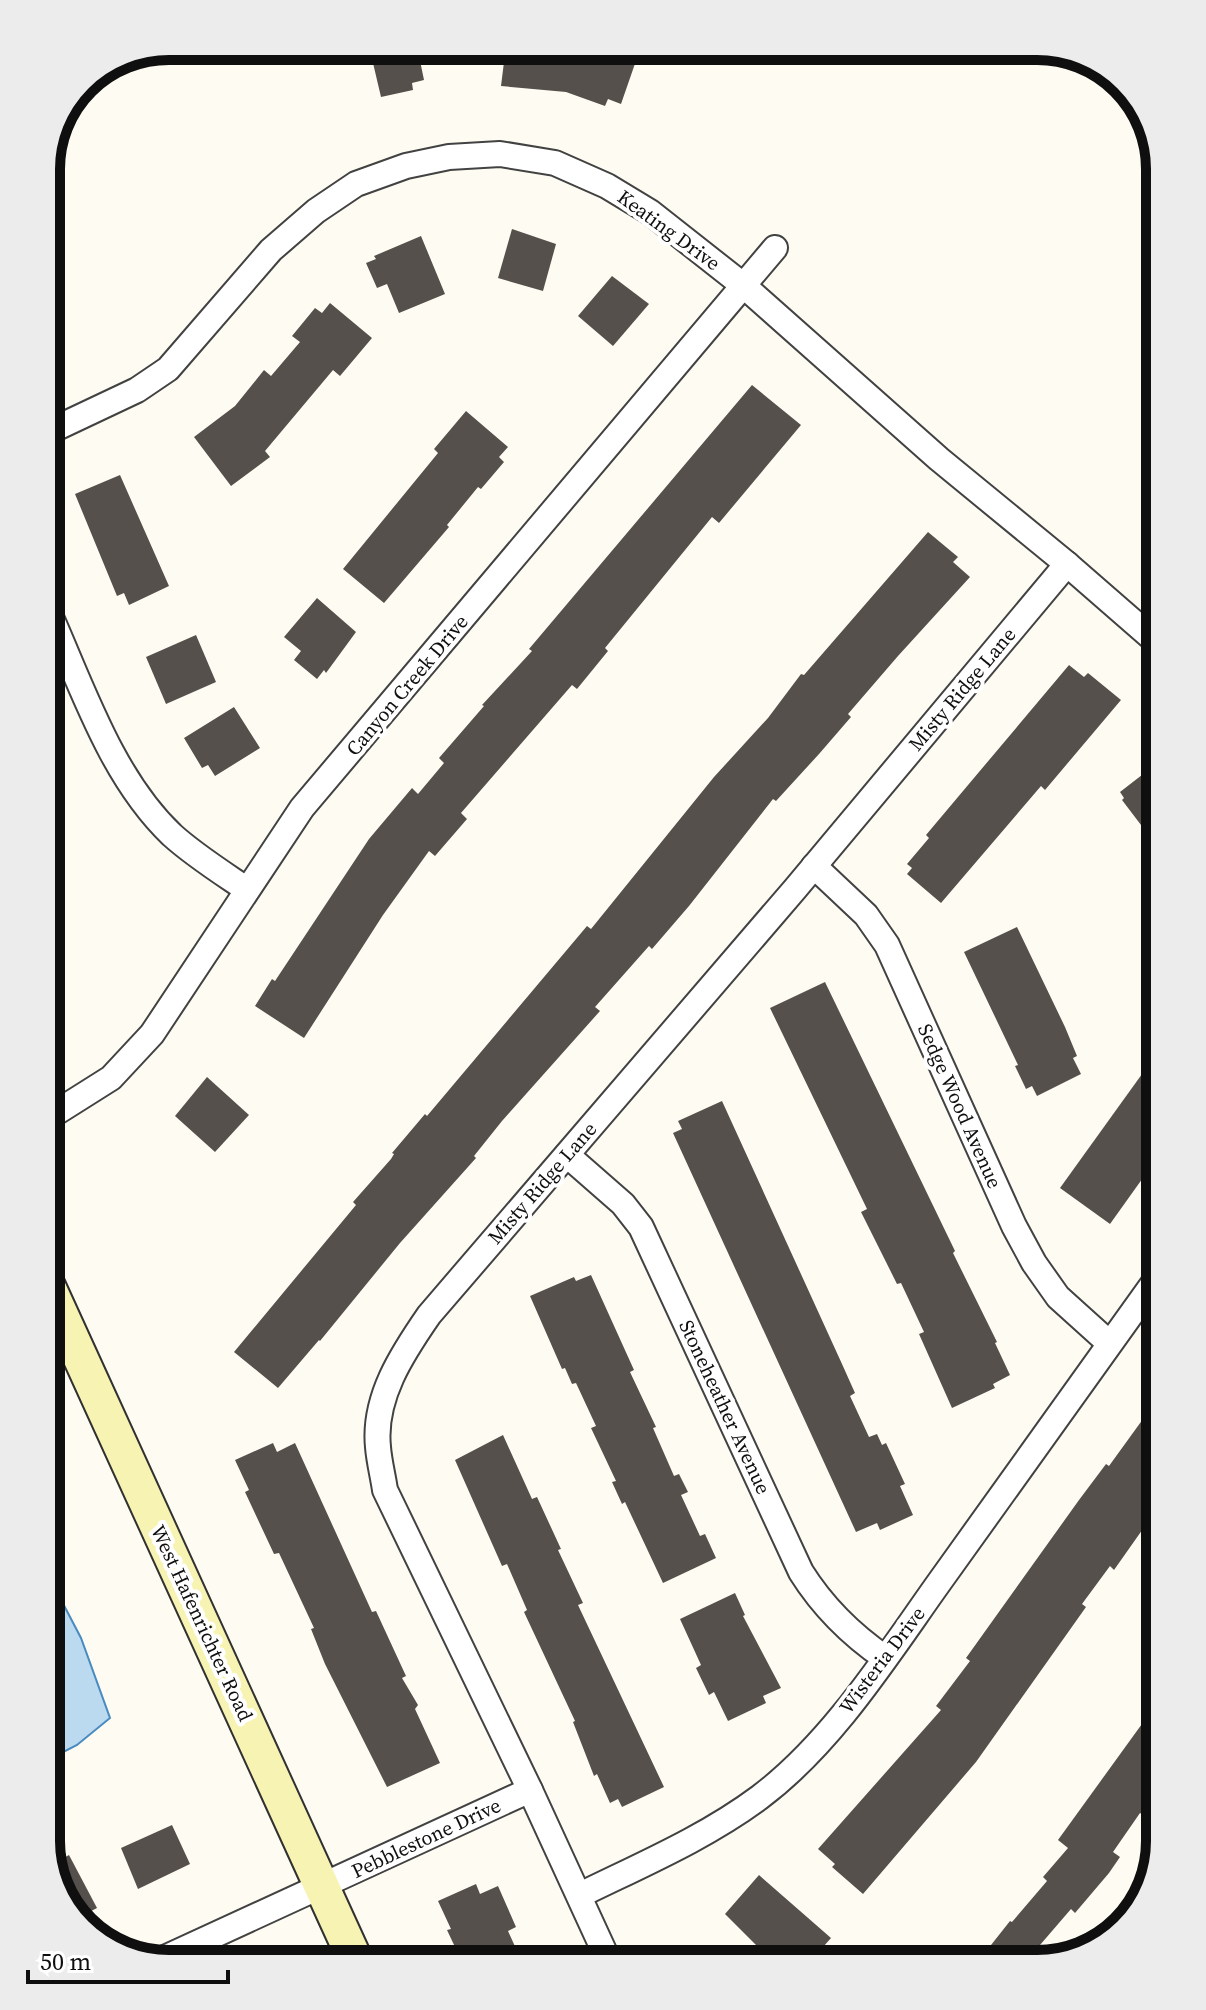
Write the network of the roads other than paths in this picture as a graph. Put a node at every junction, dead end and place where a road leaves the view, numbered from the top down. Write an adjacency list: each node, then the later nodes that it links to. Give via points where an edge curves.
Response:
1 (775, 248): 2 (street, Canyon Creek Drive)
2 (744, 286): 3 (street, Keating Drive, via 650,212 555,163 500,154 449,157 356,184 316,211 271,250 168,369); 4 (street, Keating Drive); 8 (street, Canyon Creek Drive, via 302,808)
3 (60, 426)
4 (1067, 564): 5 (street, Keating Drive); 7 (street, Misty Ridge Lane)
5 (1146, 633)
6 (60, 637): 8 (street, via 132,786 173,835)
7 (814, 866): 10 (street, Misty Ridge Lane); 13 (street, Sedge Wood Avenue, via 866,915 887,945 1034,1263 1058,1297)
8 (246, 889): 9 (street, Canyon Creek Drive, via 152,1034 111,1078)
9 (60, 1110)
10 (567, 1155): 14 (street, Stoneheather Avenue, via 641,1227 801,1572 817,1597 860,1641); 15 (street, Misty Ridge Lane, via 429,1315 402,1354 383,1398 377,1444 385,1490)
11 (1146, 1293): 13 (street, Wisteria Drive)
12 (60, 1313): 16 (street, West Hafenrichter Road)
13 (1109, 1343): 14 (street, Wisteria Drive)
14 (885, 1658): 17 (street, Wisteria Drive, via 799,1763 761,1795 683,1845)
15 (530, 1790): 16 (street, Pebblestone Drive); 17 (street, Misty Ridge Lane)
16 (322, 1886): 18 (street, Pebblestone Drive); 19 (street, West Hafenrichter Road)
17 (580, 1895): 20 (street, Misty Ridge Lane)
18 (182, 1950)
19 (351, 1950)
20 (604, 1950)

